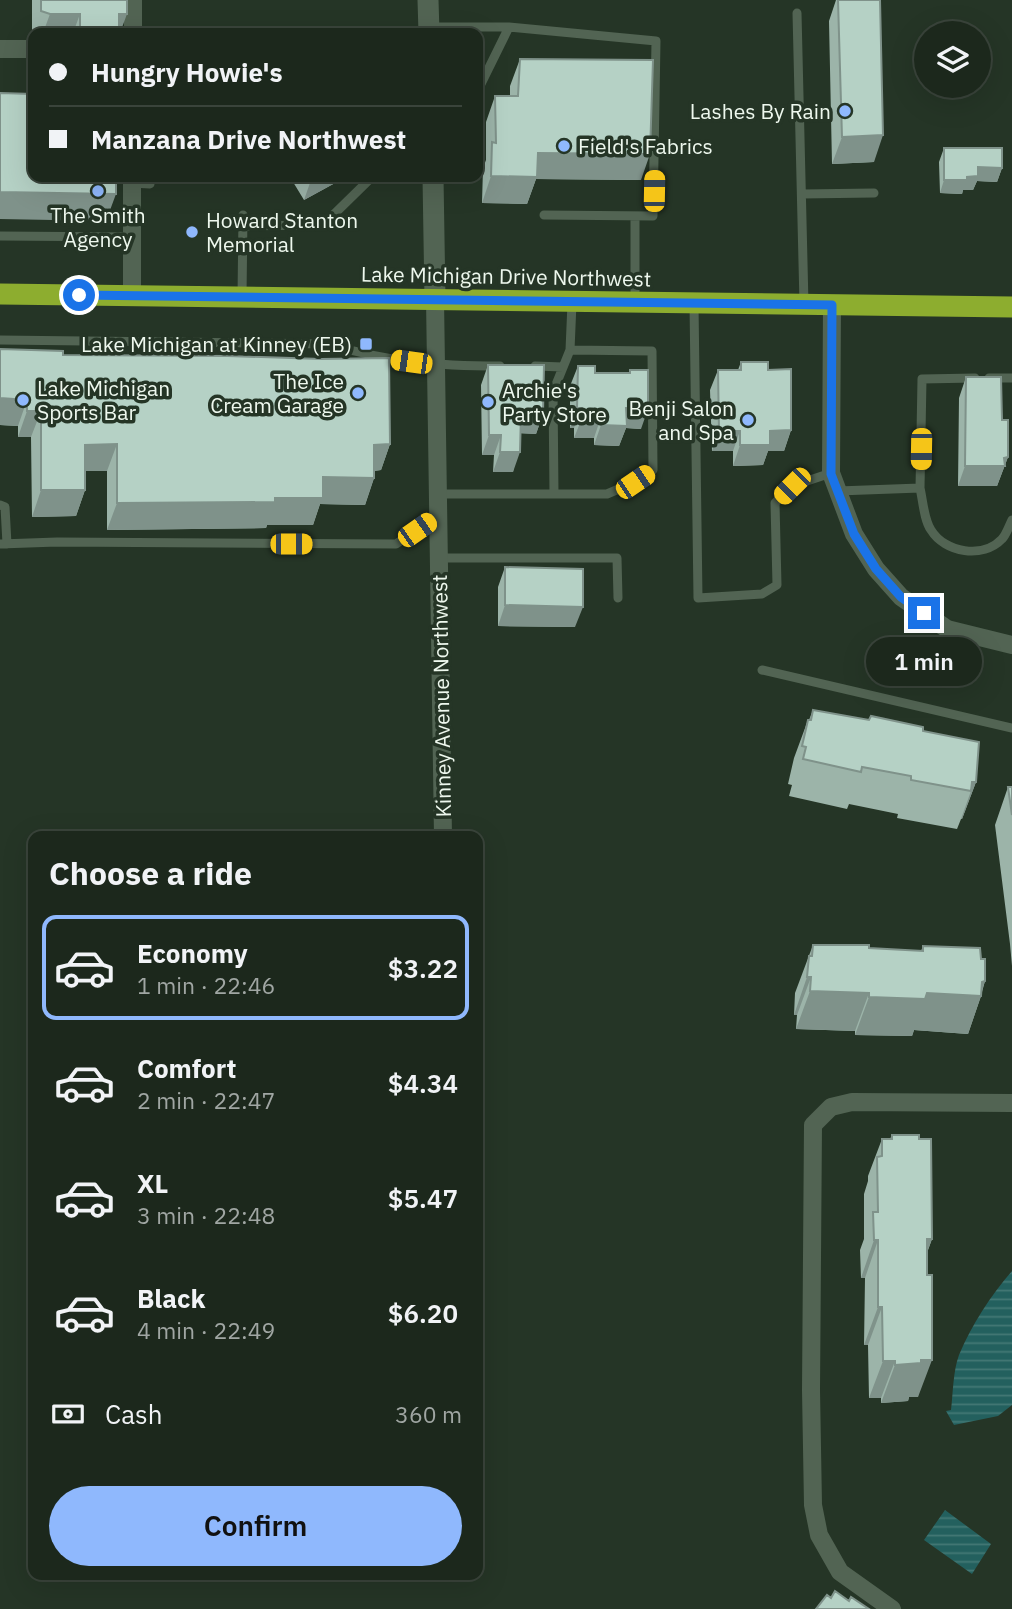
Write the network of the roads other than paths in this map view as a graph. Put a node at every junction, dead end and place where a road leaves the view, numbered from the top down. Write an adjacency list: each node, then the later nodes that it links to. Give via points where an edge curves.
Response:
1 (133, 0): 5 (street)
2 (428, 0): 6 (street)
3 (797, 13): 15 (lane)
4 (509, 27): 7 (lane); 10 (lane); 18 (lane, via 656,41 653,216)
5 (133, 28)
6 (429, 28)
7 (482, 28)
8 (0, 49): 9 (street)
9 (28, 49)
10 (483, 80)
11 (138, 182): 21 (street)
12 (367, 182): 19 (lane, via 323,225)
13 (433, 182): 25 (street, Kinney Avenue Northwest)
14 (874, 193): 15 (lane)
15 (802, 194): 29 (lane)
16 (243, 215): 19 (lane)
17 (544, 215): 18 (lane)
18 (635, 216): 27 (lane)
19 (243, 226): 24 (lane)
20 (0, 236): 21 (lane)
21 (132, 237): 23 (street)
22 (0, 294): 23 (highway, Lake Michigan Drive Northwest)
23 (132, 295): 24 (highway, Lake Michigan Drive Northwest)
24 (242, 297): 25 (highway, Lake Michigan Drive Northwest)
25 (435, 299): 26 (highway, Lake Michigan Drive Northwest); 34 (street, Kinney Avenue Northwest)
26 (572, 301): 27 (highway, Lake Michigan Drive Northwest); 33 (lane)
27 (635, 302): 28 (highway, Lake Michigan Drive Northwest)
28 (694, 303): 29 (highway, Lake Michigan Drive Northwest); 39 (lane, via 698,598 762,594 777,585 775,503 792,486)
29 (804, 304): 30 (highway, Lake Michigan Drive Northwest)
30 (832, 305): 31 (highway, Lake Michigan Drive Northwest); 39 (street)
31 (1012, 307)
32 (0, 340): 34 (lane, via 328,344 368,356)
33 (570, 350): 37 (lane); 43 (lane, via 652,351 653,470 607,494)
34 (436, 366): 35 (lane); 42 (street, Kinney Avenue Northwest)
35 (512, 366)
36 (525, 366): 37 (lane)
37 (563, 367): 43 (lane, via 553,392)
38 (1012, 378): 40 (lane, via 922,379)
39 (831, 474): 41 (street)
40 (920, 488): 41 (lane); 46 (lane, via 930,530 944,545 984,551 1003,539)
41 (838, 491): 50 (street, via 854,534 901,597 947,629)
42 (438, 494): 43 (lane); 45 (street, Kinney Avenue Northwest)
43 (554, 494)
44 (0, 505): 47 (lane, via 5,507)
45 (438, 515): 47 (lane, via 396,544); 48 (street, Kinney Avenue Northwest)
46 (1012, 520)
47 (3, 544)
48 (439, 558): 49 (lane, via 617,558); 53 (street, Kinney Avenue Northwest)
49 (618, 598)
50 (1012, 645)
51 (762, 670): 52 (lane)
52 (1012, 727)
53 (443, 831)
54 (1012, 1103): 55 (street, via 852,1102 831,1107 813,1125 813,1505 819,1535 840,1572)
55 (892, 1609)

